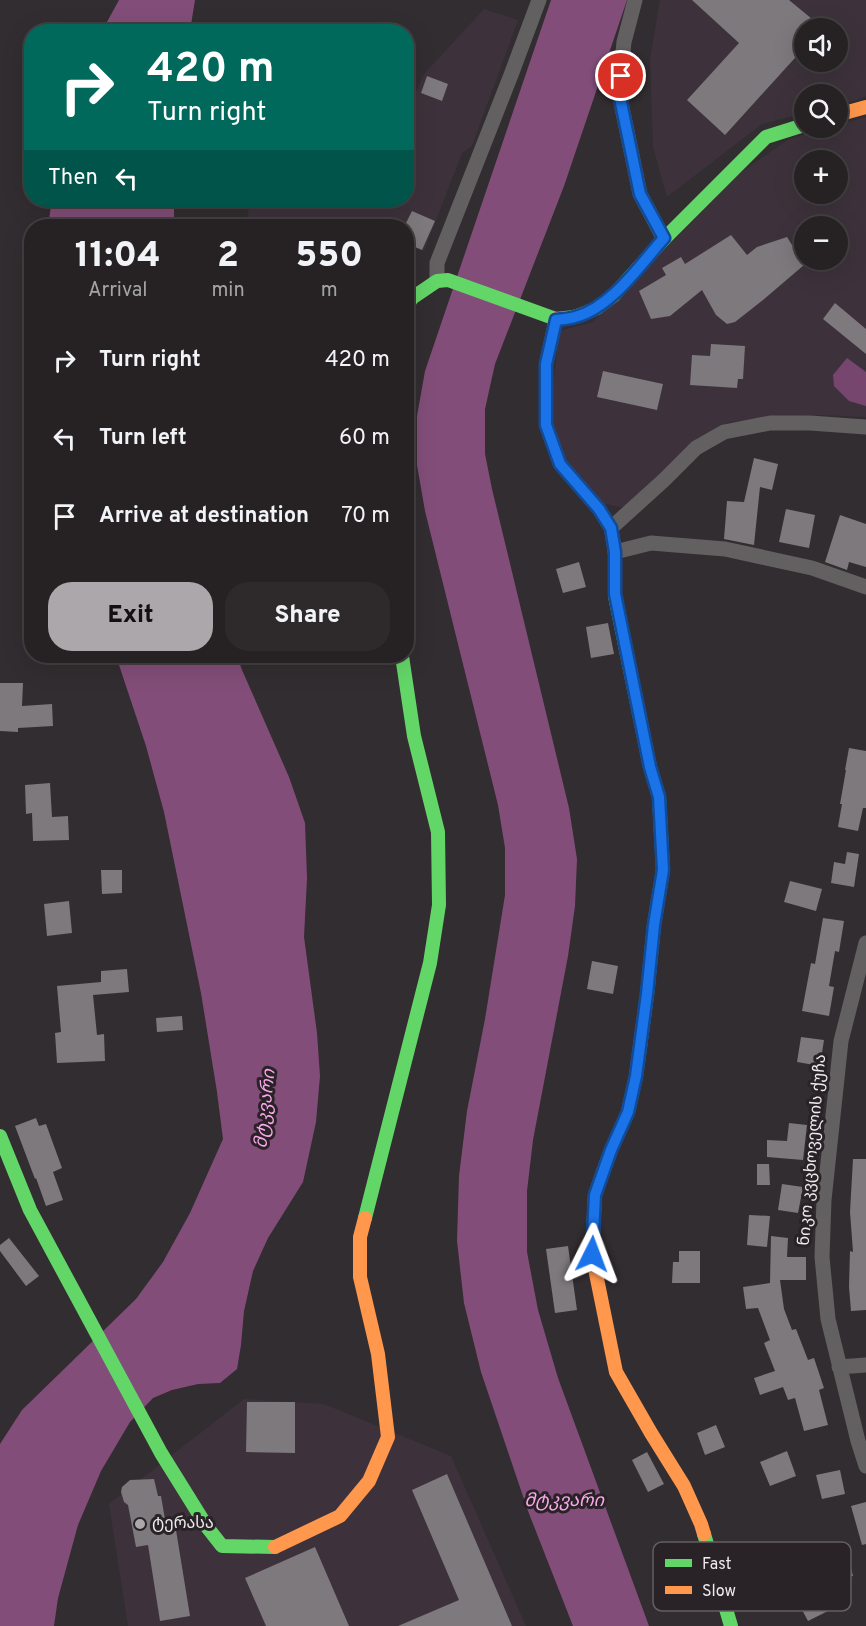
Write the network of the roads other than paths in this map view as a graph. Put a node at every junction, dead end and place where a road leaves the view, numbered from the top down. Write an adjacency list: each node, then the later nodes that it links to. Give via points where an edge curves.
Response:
1 (538, 0): 7 (street, via 436,263)
2 (635, 0): 6 (street, via 624,42 619,93 640,194)
3 (866, 107): 4 (street)
4 (848, 112)
5 (794, 129): 6 (street, via 766,138)
6 (664, 238): 9 (street, via 613,296 583,314)
7 (443, 280): 8 (street); 9 (street)
8 (414, 297)
9 (556, 320): 11 (street, via 546,364 546,425 560,464)
10 (866, 427): 11 (street, via 770,423 724,432 696,448)
11 (611, 528): 12 (street)
12 (615, 552): 13 (street, via 651,543 725,549 812,568); 21 (street, via 615,594 659,797 663,870 636,1076 628,1112 595,1195 592,1254 615,1372 684,1486)
13 (866, 587)
14 (403, 663): 17 (street, via 414,736 438,832 439,905 430,963 360,1237 360,1277 378,1354 388,1437 369,1481 340,1515 275,1547 222,1546 161,1454 30,1210)
15 (866, 943): 16 (street, ნიკო კვცხოველის ქუჩა)
16 (863, 968): 19 (street, ნიკო კვცხოველის ქუჩა, via 841,1041 824,1200 822,1257 828,1318)
17 (0, 1136)
18 (866, 1365): 19 (street)
19 (839, 1367): 20 (street, ნიკო კვცხოველის ქუჩა)
20 (866, 1466)
21 (706, 1542)
22 (726, 1611): 23 (street)
23 (730, 1626)

